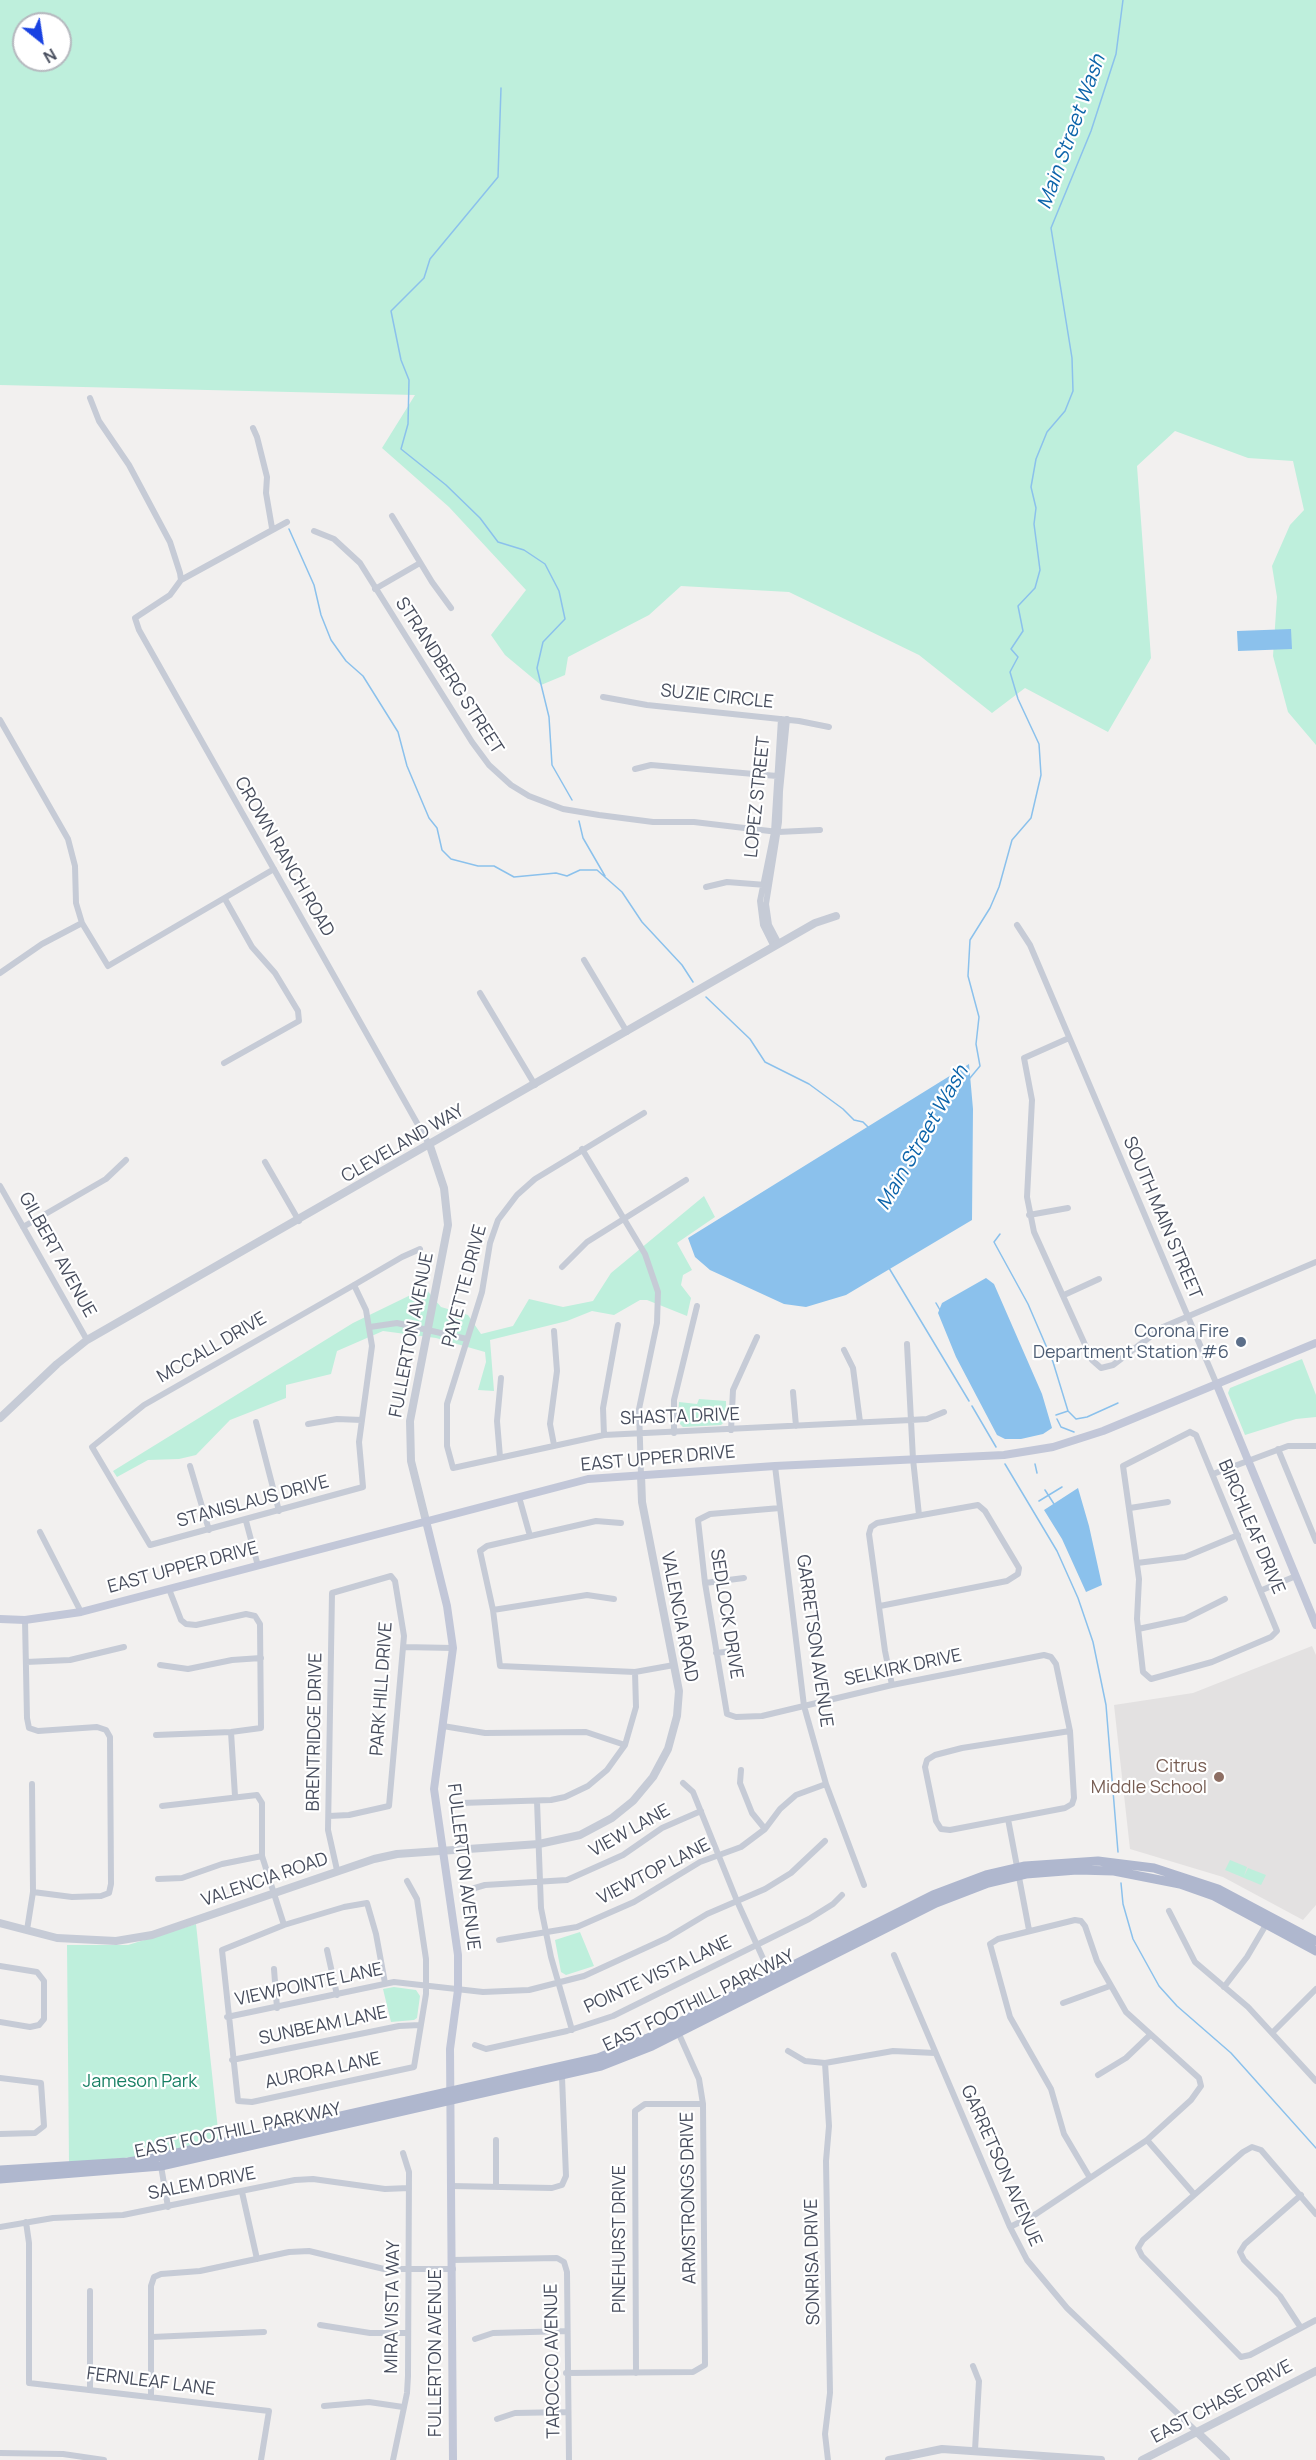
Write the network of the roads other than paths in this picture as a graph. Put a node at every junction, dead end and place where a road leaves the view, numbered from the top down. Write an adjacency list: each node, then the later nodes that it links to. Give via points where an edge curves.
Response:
1 (90, 398): 8 (street, via 99,421 129,465 170,542)
2 (253, 428): 5 (street, via 267,477)
3 (392, 516): 7 (street)
4 (287, 522): 5 (street)
5 (272, 528): 8 (street)
6 (314, 531): 9 (street, STRANDBERG STREET, via 334,539 360,563)
7 (420, 563): 9 (street); 10 (street)
8 (181, 580): 19 (street, CROWN RANCH ROAD, via 170,595 135,618)
9 (375, 589): 18 (street, STRANDBERG STREET, via 489,765 529,796 563,809 599,815)
10 (451, 608)
11 (603, 697): 12 (street, SUZIE CIRCLE)
12 (784, 719): 14 (street, SUZIE CIRCLE); 16 (street, LOPEZ STREET)
13 (0, 720): 24 (street, via 68,839)
14 (829, 727)
15 (635, 769): 16 (street, via 651,765)
16 (778, 776): 18 (street, LOPEZ STREET)
17 (820, 830): 18 (street, STRANDBERG STREET)
18 (776, 832): 20 (street, LOPEZ STREET)
19 (274, 869): 22 (street); 35 (street, CROWN RANCH ROAD)
20 (765, 885): 21 (street, via 727,882); 26 (street, LOPEZ STREET, via 766,914)
21 (706, 887)
22 (225, 898): 24 (street, via 108,966); 32 (street, via 252,947 275,973 298,1011 299,1021)
23 (836, 916): 26 (street, CLEVELAND WAY)
24 (82, 923): 28 (street)
25 (1017, 925): 31 (street, SOUTH MAIN STREET, via 1030,945)
26 (776, 945): 30 (street, CLEVELAND WAY)
27 (584, 960): 30 (street)
28 (0, 973)
29 (480, 993): 33 (street)
30 (627, 1032): 33 (street, CLEVELAND WAY)
31 (1069, 1038): 42 (street, via 1024,1058 1032,1090); 53 (street, SOUTH MAIN STREET)
32 (224, 1063)
33 (535, 1085): 35 (street, CLEVELAND WAY)
34 (644, 1113): 36 (street, PAYETTE DRIVE)
35 (430, 1146): 44 (street, CLEVELAND WAY); 56 (street, FULLERTON AVENUE, via 444,1188 448,1225)
36 (582, 1149): 43 (street, VALENCIA ROAD); 59 (street, PAYETTE DRIVE, via 517,1194 498,1220)
37 (126, 1160): 45 (street, via 106,1179)
38 (265, 1162): 44 (street)
39 (686, 1180): 43 (street)
40 (0, 1186): 45 (street, GILBERT AVENUE)
41 (1068, 1208): 42 (street)
42 (1029, 1215): 51 (street)
43 (623, 1218): 48 (street, via 587,1242); 77 (street, VALENCIA ROAD, via 651,1266 658,1292 657,1323 641,1390)
44 (299, 1221): 60 (street, CLEVELAND WAY)
45 (23, 1227): 60 (street, GILBERT AVENUE)
46 (420, 1249): 50 (street, MCCALL DRIVE)
47 (1316, 1262): 53 (street)
48 (562, 1267)
49 (1099, 1279): 51 (street)
50 (354, 1284): 55 (street); 106 (street, MCCALL DRIVE, via 144,1405 92,1447)
51 (1064, 1295): 53 (street, via 1092,1360 1101,1368 1113,1365 1163,1327)
52 (697, 1306): 76 (street, via 674,1400)
53 (1186, 1316): 65 (street, SOUTH MAIN STREET)
54 (618, 1325): 78 (street, via 603,1408)
55 (370, 1327): 56 (street, via 397,1323); 69 (street, via 371,1365)
56 (429, 1330): 59 (street); 98 (street, FULLERTON AVENUE, via 410,1421 411,1461)
57 (555, 1331): 79 (street, via 557,1371 550,1425)
58 (757, 1337): 75 (street, via 733,1390)
59 (467, 1339): 87 (street, PAYETTE DRIVE, via 447,1404 447,1446)
60 (87, 1340): 68 (street, CLEVELAND WAY)
61 (1316, 1343): 65 (main road, EAST UPPER DRIVE)
62 (907, 1344): 70 (street)
63 (843, 1350): 72 (street, via 853,1368)
64 (501, 1378): 82 (street, via 497,1420)
65 (1217, 1385): 83 (main road, EAST UPPER DRIVE, via 1053,1447 1004,1455); 84 (main road, SOUTH MAIN STREET)
66 (793, 1392): 74 (street)
67 (944, 1412): 70 (street, SHASTA DRIVE)
68 (0, 1418)
69 (362, 1420): 73 (street); 94 (street, STANISLAUS DRIVE, via 359,1442 363,1487)
70 (911, 1420): 72 (street, SHASTA DRIVE); 83 (street)
71 (256, 1422): 94 (street)
72 (860, 1422): 74 (street, SHASTA DRIVE)
73 (308, 1424)
74 (796, 1426): 75 (street, SHASTA DRIVE)
75 (731, 1430): 76 (street, SHASTA DRIVE)
76 (674, 1433): 77 (street, SHASTA DRIVE)
77 (640, 1434): 78 (street, SHASTA DRIVE); 89 (street, VALENCIA ROAD)
78 (604, 1435): 79 (street, SHASTA DRIVE)
79 (554, 1445): 82 (street, SHASTA DRIVE)
80 (1316, 1446): 81 (street)
81 (1278, 1449): 84 (street); 99 (street)
82 (500, 1457): 87 (street, SHASTA DRIVE)
83 (913, 1459): 86 (main road, EAST UPPER DRIVE); 95 (street)
84 (1247, 1460): 88 (street); 110 (main road, SOUTH MAIN STREET)
85 (190, 1466): 101 (street)
86 (775, 1466): 89 (main road, EAST UPPER DRIVE); 92 (street, GARRETSON AVENUE)
87 (453, 1468)
88 (1213, 1474): 93 (street, BIRCHLEAF DRIVE, via 1194,1433 1123,1466); 103 (street, BIRCHLEAF DRIVE)
89 (641, 1475): 90 (main road, EAST UPPER DRIVE, via 588,1479); 132 (street, VALENCIA ROAD, via 642,1502)
90 (519, 1497): 98 (main road, EAST UPPER DRIVE); 104 (street)
91 (1168, 1503): 93 (street)
92 (780, 1508): 112 (street, SEDLOCK DRIVE, via 710,1515 698,1520); 135 (street, GARRETSON AVENUE)
93 (1130, 1508): 107 (street)
94 (279, 1511): 97 (street, STANISLAUS DRIVE)
95 (920, 1515): 117 (street, via 871,1527); 117 (street, via 978,1505 1017,1562 1018,1574 1007,1581)
96 (1316, 1517): 99 (street)
97 (246, 1521): 101 (street, STANISLAUS DRIVE); 108 (street)
98 (426, 1521): 108 (main road, EAST UPPER DRIVE); 126 (main road, FULLERTON AVENUE)
99 (1307, 1521): 105 (street)
100 (621, 1523): 104 (street, via 596,1521)
101 (210, 1530): 106 (street, STANISLAUS DRIVE)
102 (40, 1532): 119 (street)
103 (1238, 1535): 107 (street, via 1185,1557); 114 (street, BIRCHLEAF DRIVE)
104 (530, 1536): 118 (street, via 480,1551)
105 (1316, 1541)
106 (150, 1545)
107 (1137, 1563): 123 (street)
108 (258, 1566): 113 (main road, EAST UPPER DRIVE)
109 (391, 1576): 125 (street, PARK HILL DRIVE, via 403,1616); 151 (street, BRENTRIDGE DRIVE, via 332,1593)
110 (1296, 1576): 114 (street); 122 (main road, SOUTH MAIN STREET)
111 (744, 1578): 112 (street)
112 (705, 1583): 128 (street, SEDLOCK DRIVE)
113 (170, 1589): 119 (main road, EAST UPPER DRIVE); 129 (street, via 186,1624 246,1614 255,1616 260,1624)
114 (1262, 1590): 123 (street, BIRCHLEAF DRIVE, via 1276,1635 1193,1669 1145,1676)
115 (614, 1599): 118 (street, via 587,1594)
116 (1225, 1599): 123 (street, via 1185,1619)
117 (880, 1606): 134 (street)
118 (493, 1610): 133 (street, via 500,1666)
119 (81, 1612): 121 (main road, EAST UPPER DRIVE)
120 (0, 1620): 121 (main road, EAST UPPER DRIVE)
121 (25, 1620): 130 (street)
122 (1316, 1625)
123 (1138, 1629)
124 (124, 1647): 130 (street, via 70,1660)
125 (403, 1647): 126 (street); 151 (street, PARK HILL DRIVE, via 389,1806)
126 (453, 1648): 137 (main road, FULLERTON AVENUE)
127 (733, 1651): 128 (street)
128 (716, 1653): 136 (street, SEDLOCK DRIVE)
129 (261, 1658): 131 (street, via 188,1669); 139 (street, via 261,1728)
130 (26, 1662): 166 (street, via 29,1728 38,1731 97,1727 106,1730 110,1737 109,1893 72,1897)
131 (160, 1665)
132 (674, 1665): 133 (street); 155 (street, VALENCIA ROAD, via 679,1691 677,1716 668,1749 653,1777 612,1818 580,1835)
133 (635, 1672): 141 (street, via 636,1707)
134 (892, 1685): 135 (street, SELKIRK DRIVE); 138 (street, SELKIRK DRIVE, via 1044,1655 1052,1657)
135 (804, 1706): 136 (street, SELKIRK DRIVE, via 762,1716 736,1717); 145 (street, GARRETSON AVENUE)
136 (727, 1713)
137 (443, 1725): 141 (street, via 485,1734 586,1732); 156 (main road, FULLERTON AVENUE, via 434,1789)
138 (1070, 1731): 152 (street, via 1072,1804); 152 (street, via 962,1748 927,1760 925,1767 941,1829)
139 (231, 1732): 140 (street); 146 (street)
140 (156, 1735)
141 (625, 1745): 147 (street, via 608,1770 588,1786 565,1797)
142 (741, 1770): 153 (street, via 740,1783 752,1813)
143 (683, 1782): 150 (street, via 693,1792)
144 (32, 1784): 166 (street)
145 (825, 1784): 153 (street, VIEWTOP LANE, via 796,1795); 164 (street, GARRETSON AVENUE)
146 (235, 1796): 149 (street); 158 (street, via 257,1795 262,1803)
147 (537, 1801): 148 (street); 155 (street)
148 (462, 1803)
149 (162, 1806)
150 (701, 1811): 157 (street); 163 (street, VIEW LANE, via 662,1828 623,1855 567,1880)
151 (329, 1816): 159 (street, BRENTRIDGE DRIVE, via 330,1847)
152 (1008, 1820): 160 (street)
153 (765, 1828): 157 (street, VIEWTOP LANE, via 741,1847)
154 (825, 1840): 169 (street, VIEWPOINTE LANE, via 791,1873)
155 (539, 1844): 156 (street, VALENCIA ROAD); 163 (street)
156 (441, 1851): 159 (street, VALENCIA ROAD, via 397,1854); 192 (main road, FULLERTON AVENUE, via 459,1955)
157 (718, 1856): 169 (street); 176 (street, VIEWTOP LANE, via 577,1928)
158 (262, 1857): 161 (street, via 222,1864 182,1878); 167 (street)
159 (337, 1870): 167 (street, VALENCIA ROAD)
160 (1018, 1871): 171 (main road, EAST FOOTHILL PARKWAY, via 1077,1861 1154,1868 1218,1889); 175 (street); 185 (main road, EAST FOOTHILL PARKWAY, via 986,1875 933,1895); 200 (main road, EAST FOOTHILL PARKWAY, via 936,1903)
161 (158, 1879)
162 (406, 1881): 189 (street, via 417,1899)
163 (539, 1883): 165 (street, VIEW LANE, via 485,1885); 176 (street)
164 (864, 1885)
165 (468, 1890)
166 (33, 1892): 174 (street)
167 (273, 1893): 173 (street); 174 (street, VALENCIA ROAD, via 152,1935 116,1941 57,1938)
168 (842, 1895): 179 (street, POINTE VISTA LANE, via 808,1920)
169 (736, 1901): 179 (street); 187 (street, VIEWPOINTE LANE, via 621,1961)
170 (1169, 1911): 190 (street, via 1195,1962)
171 (1269, 1920): 178 (main road, EAST FOOTHILL PARKWAY); 181 (main road, EAST FOOTHILL PARKWAY); 190 (street)
172 (0, 1923): 174 (street, VALENCIA ROAD)
173 (284, 1925): 186 (street, via 367,1903); 196 (street, via 222,1950)
174 (27, 1930)
175 (1029, 1930): 188 (street, via 1081,1921); 220 (street, via 990,1944 1010,2017 1051,2089 1064,2134)
176 (546, 1933): 177 (street, VIEWTOP LANE); 187 (street)
177 (500, 1940)
178 (1316, 1941)
179 (756, 1946): 185 (street); 199 (street, POINTE VISTA LANE, via 622,2012)
180 (327, 1950): 193 (street)
181 (1316, 1951)
182 (894, 1955): 205 (street, GARRETSON AVENUE)
183 (0, 1966): 197 (street, via 41,1975 44,1981 44,2019 39,2025)
184 (274, 1969): 195 (street)
185 (771, 1976): 212 (main road, EAST FOOTHILL PARKWAY, via 648,2038 598,2058)
186 (385, 1983): 189 (street, VIEWPOINTE LANE); 193 (street, VIEWPOINTE LANE)
187 (558, 1983): 192 (street, VIEWPOINTE LANE, via 512,1991); 199 (street)
188 (1110, 1986): 194 (street); 202 (street, via 1126,2012)
189 (426, 1987): 192 (street, VIEWPOINTE LANE); 198 (street)
190 (1224, 1987): 201 (street)
191 (1316, 1989): 201 (street)
192 (458, 1990): 212 (main road, FULLERTON AVENUE, via 450,2049)
193 (337, 1995): 195 (street, VIEWPOINTE LANE)
194 (1063, 2003)
195 (277, 2008): 196 (street, VIEWPOINTE LANE)
196 (227, 2017): 206 (street)
197 (0, 2022)
198 (420, 2025): 206 (street, SUNBEAM LANE); 206 (street, AURORA LANE, via 414,2067 252,2102 238,2101)
199 (572, 2030): 203 (street, POINTE VISTA LANE, via 486,2049)
200 (678, 2032): 209 (main road, EAST FOOTHILL PARKWAY, via 627,2057); 213 (street, ARMSTRONGS DRIVE, via 699,2079)
201 (1274, 2032): 211 (street)
202 (1149, 2036): 208 (street, via 1126,2058); 216 (street, via 1199,2078 1202,2086)
203 (475, 2045)
204 (788, 2051): 207 (street, via 805,2061)
205 (935, 2053): 207 (street, via 893,2050); 232 (street, GARRETSON AVENUE)
206 (232, 2060)
207 (825, 2063): 264 (street, SONRISA DRIVE, via 829,2126 826,2161 830,2393 825,2434)
208 (1098, 2075)
209 (562, 2077): 212 (main road, EAST FOOTHILL PARKWAY); 223 (street, via 565,2181 552,2188)
210 (0, 2079): 214 (street, via 41,2083 44,2088 41,2131)
211 (1316, 2081)
212 (449, 2098): 218 (main road, EAST FOOTHILL PARKWAY); 219 (main road, EAST FOOTHILL PARKWAY, via 128,2162); 222 (main road, FULLERTON AVENUE)
213 (703, 2104): 248 (street, ARMSTRONGS DRIVE, via 706,2359 702,2368 693,2372); 248 (street, PINEHURST DRIVE, via 645,2104 634,2117)
214 (0, 2134)
215 (496, 2140): 223 (street)
216 (1147, 2140): 220 (street); 226 (street)
217 (404, 2153): 224 (street, MIRA VISTA WAY)
218 (161, 2166): 221 (main road, EAST FOOTHILL PARKWAY); 228 (street)
219 (0, 2170)
220 (1090, 2178): 232 (street)
221 (0, 2179)
222 (451, 2186): 223 (street); 234 (main road, FULLERTON AVENUE)
223 (496, 2187)
224 (409, 2188): 225 (street, SALEM DRIVE, via 385,2189 313,2179); 235 (street, MIRA VISTA WAY)
225 (242, 2192): 228 (street, SALEM DRIVE); 233 (street)
226 (1194, 2194): 227 (street, via 1252,2147 1261,2150); 239 (street, via 1143,2240 1138,2248 1142,2256 1241,2357)
227 (1301, 2195): 229 (street); 239 (street, via 1240,2252 1288,2305)
228 (168, 2207): 230 (street, SALEM DRIVE, via 123,2215)
229 (1316, 2214)
230 (26, 2222): 231 (street, SALEM DRIVE); 249 (street, FERNLEAF LANE, via 29,2383)
231 (0, 2227)
232 (1010, 2227): 255 (street, GARRETSON AVENUE, via 1045,2285)
233 (257, 2259): 235 (street, via 309,2251 384,2269); 243 (street, via 154,2277)
234 (453, 2265): 235 (street); 240 (street, TAROCCO AVENUE, via 557,2258 564,2262); 262 (main road, FULLERTON AVENUE)
235 (408, 2269): 242 (street, MIRA VISTA WAY)
236 (90, 2291): 249 (street)
237 (1316, 2320): 239 (street)
238 (320, 2325): 242 (street, via 370,2333)
239 (1301, 2328)
240 (567, 2331): 244 (street, via 493,2333); 247 (street, TAROCCO AVENUE)
241 (264, 2332): 243 (street)
242 (408, 2333): 252 (street, MIRA VISTA WAY)
243 (152, 2337): 250 (street)
244 (475, 2339)
245 (972, 2366): 256 (street, via 979,2381)
246 (1316, 2371): 255 (street, EAST CHASE DRIVE)
247 (567, 2373): 248 (street); 253 (street, TAROCCO AVENUE)
248 (636, 2373)
249 (90, 2389): 250 (street, FERNLEAF LANE)
250 (151, 2397): 260 (street, FERNLEAF LANE, via 269,2411)
251 (324, 2406): 252 (street, via 390,2403)
252 (403, 2408): 261 (street, MIRA VISTA WAY)
253 (568, 2412): 254 (street, via 515,2413); 263 (street, TAROCCO AVENUE)
254 (497, 2419)
255 (1198, 2433): 267 (street, EAST CHASE DRIVE); 268 (street, GARRETSON AVENUE)
256 (975, 2450): 258 (street); 265 (street, via 942,2449)
257 (0, 2453): 259 (street, via 63,2454)
258 (1020, 2456): 266 (street)
259 (104, 2460)
260 (261, 2460)
261 (393, 2460)
262 (453, 2460)
263 (569, 2460)
264 (828, 2460)
265 (889, 2460)
266 (1101, 2460)
267 (1142, 2460)
268 (1226, 2460)

